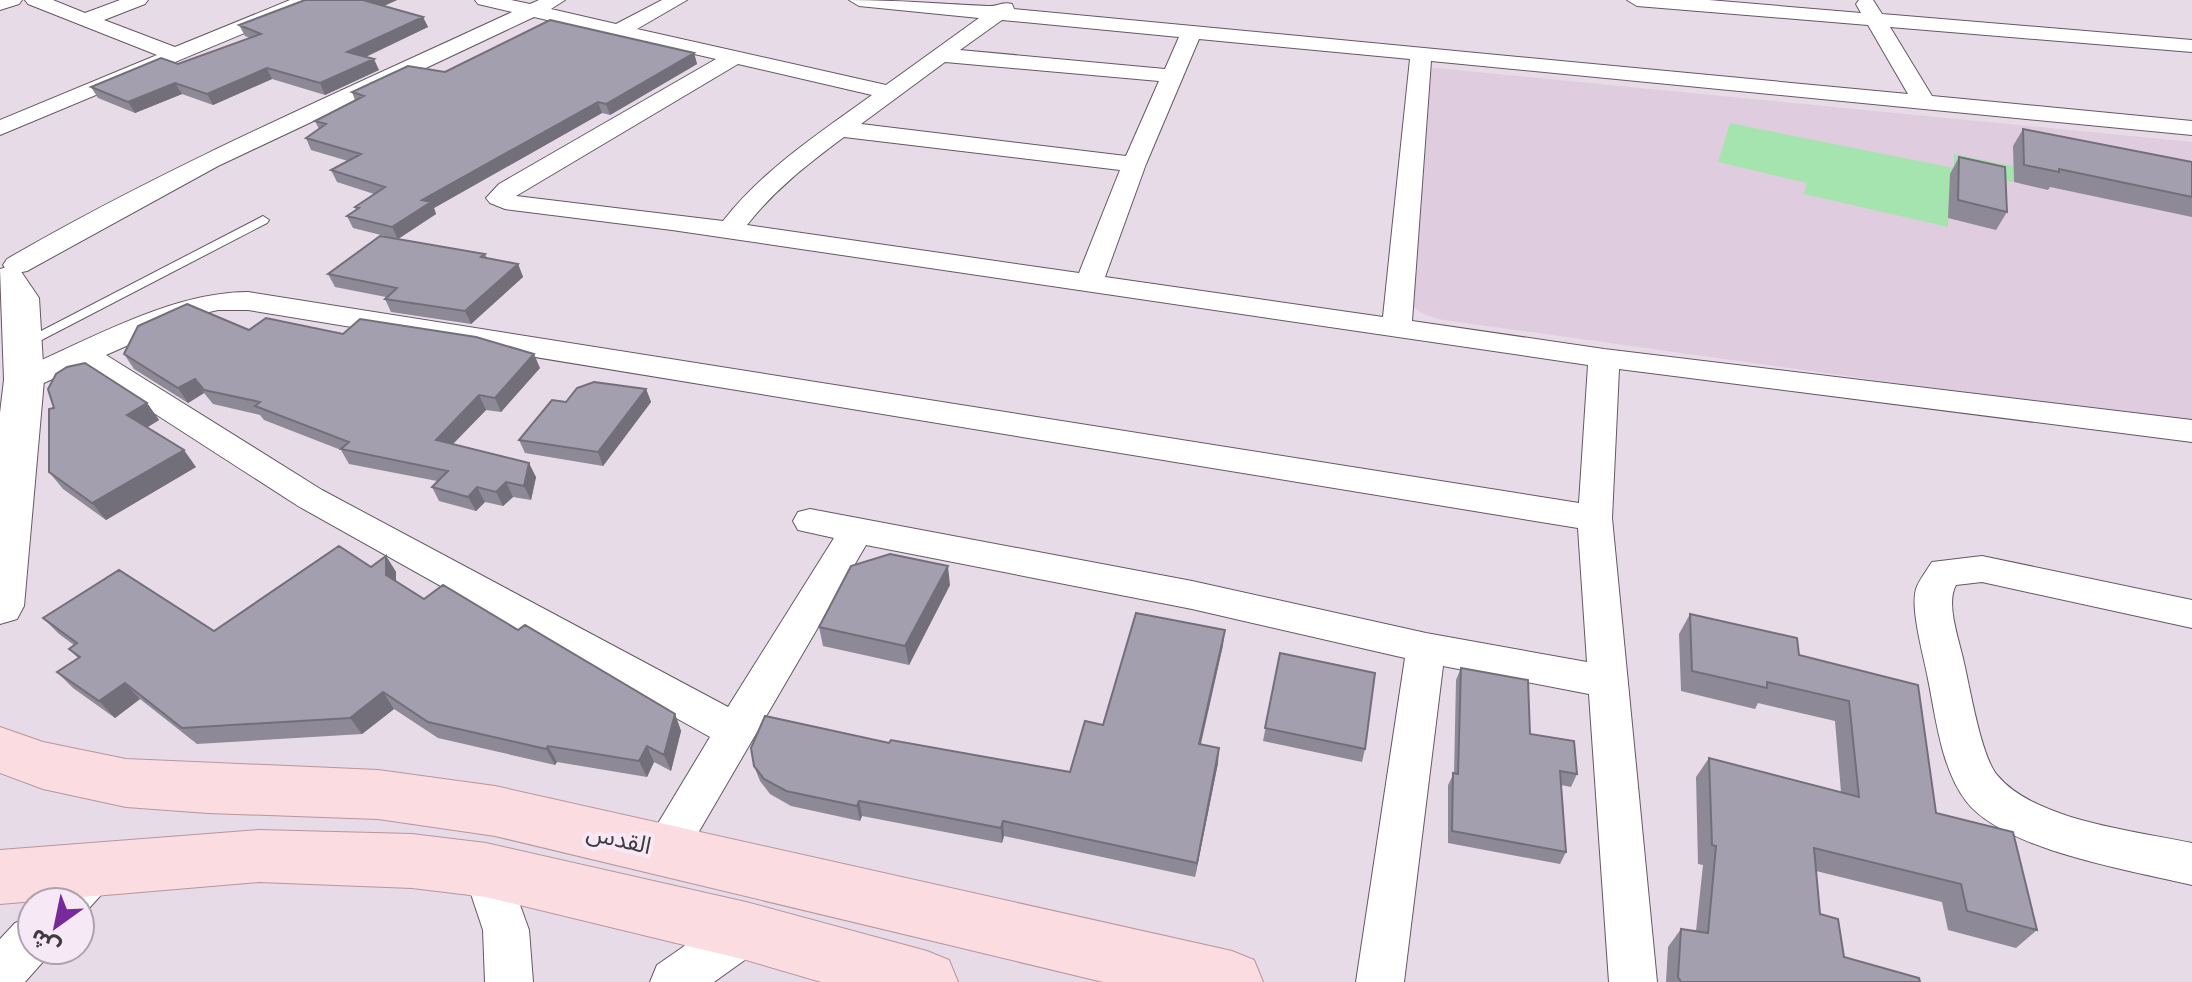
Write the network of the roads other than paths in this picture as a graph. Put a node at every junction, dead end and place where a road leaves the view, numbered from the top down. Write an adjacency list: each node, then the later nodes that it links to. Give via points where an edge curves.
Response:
1 (12, 0): 10 (street)
2 (35, 0): 14 (street)
3 (138, 0): 14 (street)
4 (307, 0): 18 (street)
5 (485, 0): 11 (street)
6 (555, 0): 11 (street)
7 (677, 0): 15 (street)
8 (859, 0): 12 (street)
9 (1637, 0): 13 (street)
10 (0, 4)
11 (526, 7): 15 (street); 31 (street)
12 (1006, 7): 16 (street); 19 (street)
13 (1868, 9): 17 (street); 24 (street)
14 (87, 19): 18 (street)
15 (617, 31): 21 (street)
16 (1192, 32): 20 (street); 22 (street)
17 (2192, 46)
18 (176, 55): 25 (street)
19 (940, 55): 22 (street); 23 (street)
20 (1421, 55): 24 (street); 33 (street)
21 (735, 57): 23 (street); 30 (street, via 499,198)
22 (1172, 76): 28 (street)
23 (888, 92): 27 (street)
24 (1925, 104): 26 (street)
25 (0, 128)
26 (2192, 128)
27 (840, 129): 28 (street); 30 (street, via 785,169)
28 (1134, 164): 32 (street)
29 (263, 220): 36 (lane)
30 (729, 231): 32 (street)
31 (5, 266): 36 (street, via 21,298)
32 (1089, 283): 33 (street)
33 (1397, 327): 35 (street)
34 (85, 355): 36 (street); 38 (street, via 186,309 248,301); 45 (street, via 310,498)
35 (1604, 358): 37 (street); 38 (street)
36 (24, 362): 41 (street)
37 (2192, 431)
38 (1595, 518): 44 (street)
39 (810, 521): 40 (street)
40 (857, 530): 43 (street, via 1192,595); 45 (street)
41 (0, 606)
42 (2192, 614): 48 (street, via 1982,569 1945,572 1934,590 1969,765 1981,788 2020,816 2064,833)
43 (1426, 648): 44 (street); 59 (street)
44 (1609, 682): 60 (street)
45 (734, 730): 47 (street)
46 (0, 750): 47 (main road, القدس, via 122,784 443,801)
47 (664, 850): 58 (main road, القدس)
48 (2192, 864)
49 (486, 870): 51 (main road, via 336,856 259,856); 52 (main road); 55 (street, via 506,930)
50 (0, 877): 51 (main road)
51 (80, 885)
52 (746, 931): 56 (street); 57 (main road)
53 (16, 956): 54 (street)
54 (0, 974)
55 (509, 982)
56 (674, 982)
57 (927, 982)
58 (1232, 982)
59 (1380, 982)
60 (1633, 982)

